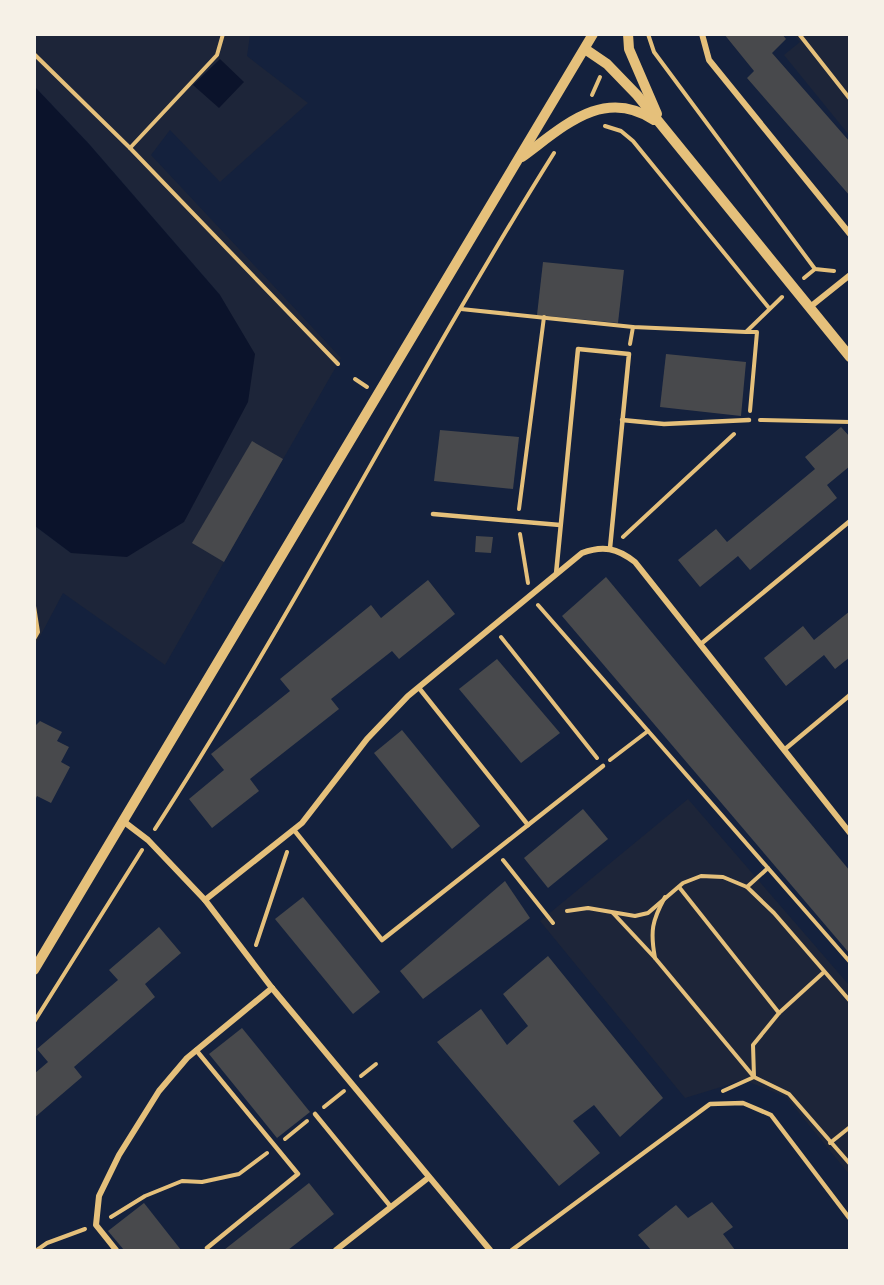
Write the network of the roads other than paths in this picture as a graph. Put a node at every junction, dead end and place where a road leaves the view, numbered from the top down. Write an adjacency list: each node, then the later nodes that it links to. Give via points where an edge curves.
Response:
1 (593, 34): 4 (street)
2 (628, 34): 5 (street, via 633,58)
3 (702, 34): 7 (street, via 709,60)
4 (585, 49): 5 (street, via 607,64); 6 (street)
5 (662, 125): 6 (street, via 647,114 618,107 591,110); 9 (street)
6 (519, 159): 23 (street)
7 (849, 234)
8 (849, 275): 9 (street)
9 (810, 307): 10 (street)
10 (849, 357)
11 (622, 420): 12 (lane, via 664,424); 15 (lane, via 629,354 578,349); 16 (lane)
12 (749, 420)
13 (434, 514): 15 (lane)
14 (849, 521): 18 (lane)
15 (560, 525): 17 (lane)
16 (610, 548): 17 (street, via 582,553); 18 (street, via 635,562)
17 (556, 575): 19 (street)
18 (702, 643): 21 (street)
19 (419, 688): 24 (lane); 25 (street, via 367,739)
20 (849, 695): 21 (lane)
21 (784, 750): 26 (street)
22 (603, 766): 24 (lane)
23 (123, 821): 27 (street, via 148,840); 28 (street)
24 (528, 825): 25 (lane, via 382,940)
25 (294, 830): 27 (street)
26 (849, 833)
27 (205, 900): 29 (street)
28 (34, 970)
29 (272, 988): 30 (street); 32 (street)
30 (196, 1050): 35 (lane, via 298,1174); 36 (street, via 159,1091 99,1196 96,1225)
31 (315, 1114): 33 (lane)
32 (428, 1178): 33 (street); 38 (street)
33 (390, 1207): 37 (street)
34 (849, 1219): 39 (lane, via 771,1115 743,1103 710,1104)
35 (207, 1248)
36 (116, 1251)
37 (336, 1251)
38 (490, 1251)
39 (512, 1251)

